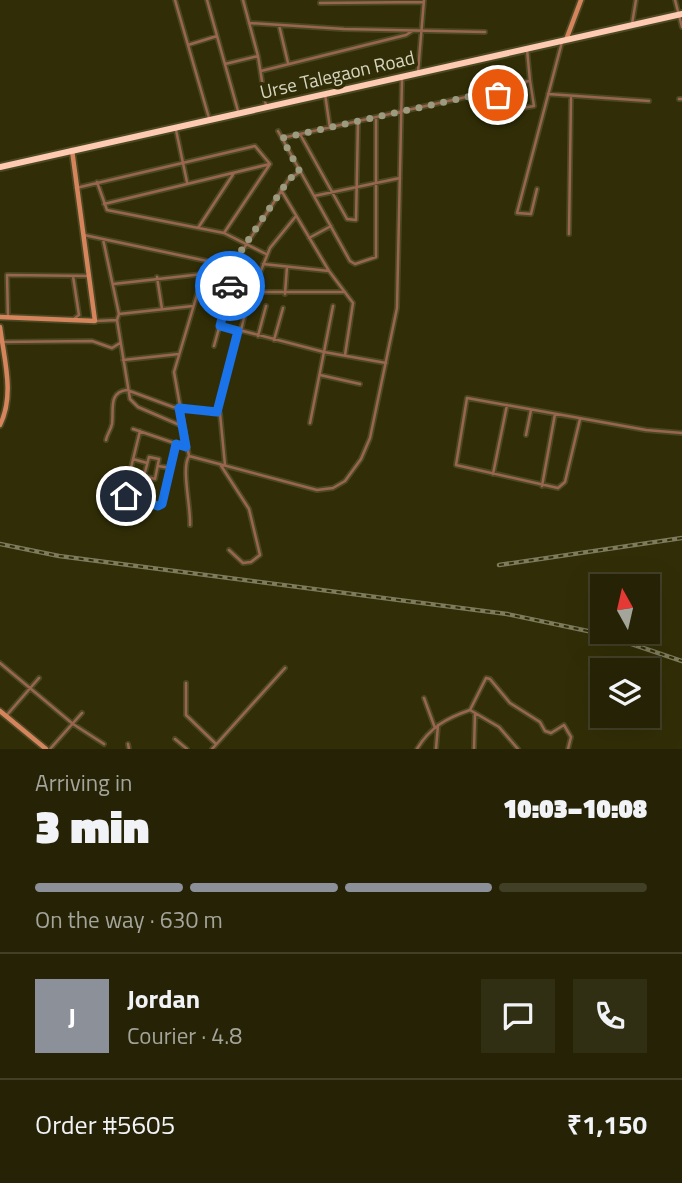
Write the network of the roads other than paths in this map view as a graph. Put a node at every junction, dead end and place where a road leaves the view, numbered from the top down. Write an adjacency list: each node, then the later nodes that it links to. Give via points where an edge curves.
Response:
1 (175, 0): 21 (street)
2 (207, 0): 19 (street)
3 (243, 0): 12 (street)
4 (581, 0): 20 (street)
5 (636, 0): 13 (street)
6 (675, 0): 11 (street)
7 (335, 1): 8 (street); 10 (street)
8 (367, 1): 9 (street)
9 (424, 1): 16 (street)
10 (320, 3)
11 (680, 14): 13 (highway, Urse Talegaon Road); 15 (street)
12 (249, 23): 14 (street); 23 (street)
13 (632, 24): 20 (highway, Urse Talegaon Road)
14 (279, 25): 17 (street); 25 (street)
15 (682, 27)
16 (420, 30): 17 (street); 18 (street); 27 (street)
17 (412, 31): 25 (street)
18 (485, 32)
19 (217, 36): 21 (street); 24 (street)
20 (564, 40): 22 (highway, Urse Talegaon Road); 31 (street)
21 (188, 45): 41 (street)
22 (527, 49): 27 (highway, Urse Talegaon Road); 29 (street)
23 (258, 56): 24 (street); 26 (street)
24 (225, 64): 38 (street)
25 (288, 64): 26 (street)
26 (261, 71): 35 (street)
27 (418, 72): 28 (highway, Urse Talegaon Road)
28 (402, 76): 32 (highway, Urse Talegaon Road); 39 (street)
29 (530, 81): 30 (street); 36 (street, via 534,106)
30 (510, 84)
31 (548, 93): 33 (street); 60 (street, via 517,213 531,214)
32 (325, 94): 35 (highway, Urse Talegaon Road); 44 (street)
33 (571, 97): 34 (street); 69 (street)
34 (649, 101)
35 (266, 106): 38 (highway, Urse Talegaon Road)
36 (511, 110)
37 (502, 111): 39 (street, via 496,91)
38 (238, 113): 41 (highway, Urse Talegaon Road)
39 (401, 113): 40 (street); 54 (street)
40 (376, 118): 42 (street); 57 (street)
41 (209, 120): 43 (highway, Urse Talegaon Road)
42 (358, 122): 44 (street); 58 (street)
43 (176, 127): 48 (highway, Urse Talegaon Road); 49 (street)
44 (330, 128): 46 (street)
45 (278, 131): 47 (street)
46 (300, 134): 47 (street); 62 (street)
47 (282, 138): 52 (street)
48 (72, 150): 51 (highway, Urse Talegaon Road); 59 (street)
49 (183, 162): 50 (street, via 252,146 259,148); 55 (street); 56 (street)
50 (270, 164): 53 (street); 68 (street)
51 (0, 167)
52 (300, 172): 61 (street); 63 (street)
53 (234, 173): 56 (street); 67 (street)
54 (400, 178): 57 (street); 112 (street, via 397,308)
55 (97, 182): 59 (street); 64 (street)
56 (187, 183): 64 (street)
57 (376, 183): 58 (street); 66 (street, via 375,258 351,263)
58 (358, 187): 62 (street); 62 (street, via 356,220 347,219)
59 (76, 188): 70 (street)
60 (537, 189)
61 (281, 190): 65 (street); 73 (street)
62 (333, 192): 63 (street)
63 (314, 196): 66 (street)
64 (104, 204): 67 (street, via 107,210)
65 (296, 216): 71 (street); 74 (street)
66 (331, 226): 71 (street)
67 (198, 228): 68 (street)
68 (224, 233): 73 (street)
69 (569, 234)
70 (84, 235): 72 (street); 80 (street)
71 (309, 238): 77 (street)
72 (103, 239): 78 (street, via 206,260); 82 (street)
73 (246, 243): 74 (street); 83 (street)
74 (266, 254): 75 (street)
75 (263, 264): 76 (street); 85 (street)
76 (287, 267): 77 (street); 86 (street)
77 (329, 271): 84 (street)
78 (203, 274): 81 (street); 87 (street)
79 (73, 276): 80 (street); 95 (street, via 79,317); 96 (street, via 7,275)
80 (89, 276): 98 (street)
81 (157, 278): 82 (street); 92 (street)
82 (113, 284): 93 (street)
83 (230, 292): 85 (street); 99 (street)
84 (345, 292): 86 (street); 110 (street, via 354,308)
85 (253, 293): 86 (street)
86 (285, 294)
87 (193, 306): 92 (street); 109 (street)
88 (247, 306): 101 (street)
89 (265, 306): 102 (street)
90 (333, 306): 108 (street)
91 (283, 307): 103 (street)
92 (162, 309): 93 (street)
93 (119, 314): 97 (street)
94 (0, 317): 96 (street)
95 (25, 317)
96 (8, 318): 98 (street)
97 (117, 320): 98 (street); 105 (street)
98 (95, 321)
99 (220, 326): 101 (street); 106 (street)
100 (0, 327): 104 (street)
101 (240, 331): 102 (street); 120 (street)
102 (258, 335): 103 (street)
103 (274, 340): 108 (street)
104 (1, 342): 105 (street, via 92,341 112,348); 107 (street)
105 (120, 343): 111 (street)
106 (214, 346)
107 (1, 351): 113 (street)
108 (324, 352): 110 (street); 114 (street)
109 (180, 354): 111 (street); 118 (street, via 174,372)
110 (345, 355): 112 (street)
111 (123, 360): 116 (street)
112 (386, 363): 136 (street, via 367,448 353,473 339,486 310,489)
113 (2, 366): 124 (street, via 8,404)
114 (320, 375): 115 (street); 123 (street)
115 (360, 384)
116 (127, 390): 118 (street); 125 (street, via 133,404); 130 (street, via 114,397 112,428)
117 (507, 405): 119 (street); 139 (street); 139 (street, via 467,398 456,465)
118 (179, 408): 120 (street); 125 (street)
119 (531, 410): 121 (street); 129 (street)
120 (217, 412): 136 (street, via 221,416)
121 (555, 414): 122 (street); 140 (street)
122 (580, 419): 128 (street); 140 (street, via 565,482 558,488)
123 (310, 423)
124 (0, 425)
125 (182, 426): 132 (street)
126 (133, 429): 127 (street)
127 (140, 431): 131 (street); 134 (street)
128 (682, 433)
129 (526, 435)
130 (106, 440)
131 (176, 444): 132 (street); 138 (street)
132 (186, 447): 133 (street)
133 (189, 456): 136 (street); 141 (street, via 185,467)
134 (133, 459): 135 (street); 138 (street, via 125,494 158,506)
135 (147, 463): 137 (street, via 151,456 158,458); 137 (street, via 145,478 155,479)
136 (222, 465): 142 (street, via 249,509 260,555 243,563)
137 (158, 466): 138 (street)
138 (171, 468)
139 (493, 475): 140 (street)
140 (541, 486)
141 (190, 525)
142 (229, 550)
143 (0, 663): 147 (street)
144 (285, 668): 159 (street)
145 (39, 678): 147 (street)
146 (186, 683): 159 (street, via 186,715)
147 (29, 688): 153 (street); 154 (street)
148 (424, 698): 155 (street)
149 (470, 710): 152 (street); 155 (street, via 446,718); 168 (street, via 486,678 545,731 551,733 564,725 570,737)
150 (0, 711): 153 (street)
151 (82, 713): 154 (street)
152 (475, 713): 166 (street); 167 (street, via 499,727)
153 (6, 716): 160 (street)
154 (73, 724): 157 (street); 160 (street)
155 (436, 727): 164 (street); 165 (street)
156 (175, 738): 162 (street)
157 (104, 744)
158 (128, 744): 161 (street)
159 (216, 744): 163 (street)
160 (45, 748)
161 (129, 749)
162 (187, 749)
163 (212, 749)
164 (417, 749)
165 (436, 749)
166 (474, 749)
167 (518, 749)
168 (568, 749)

